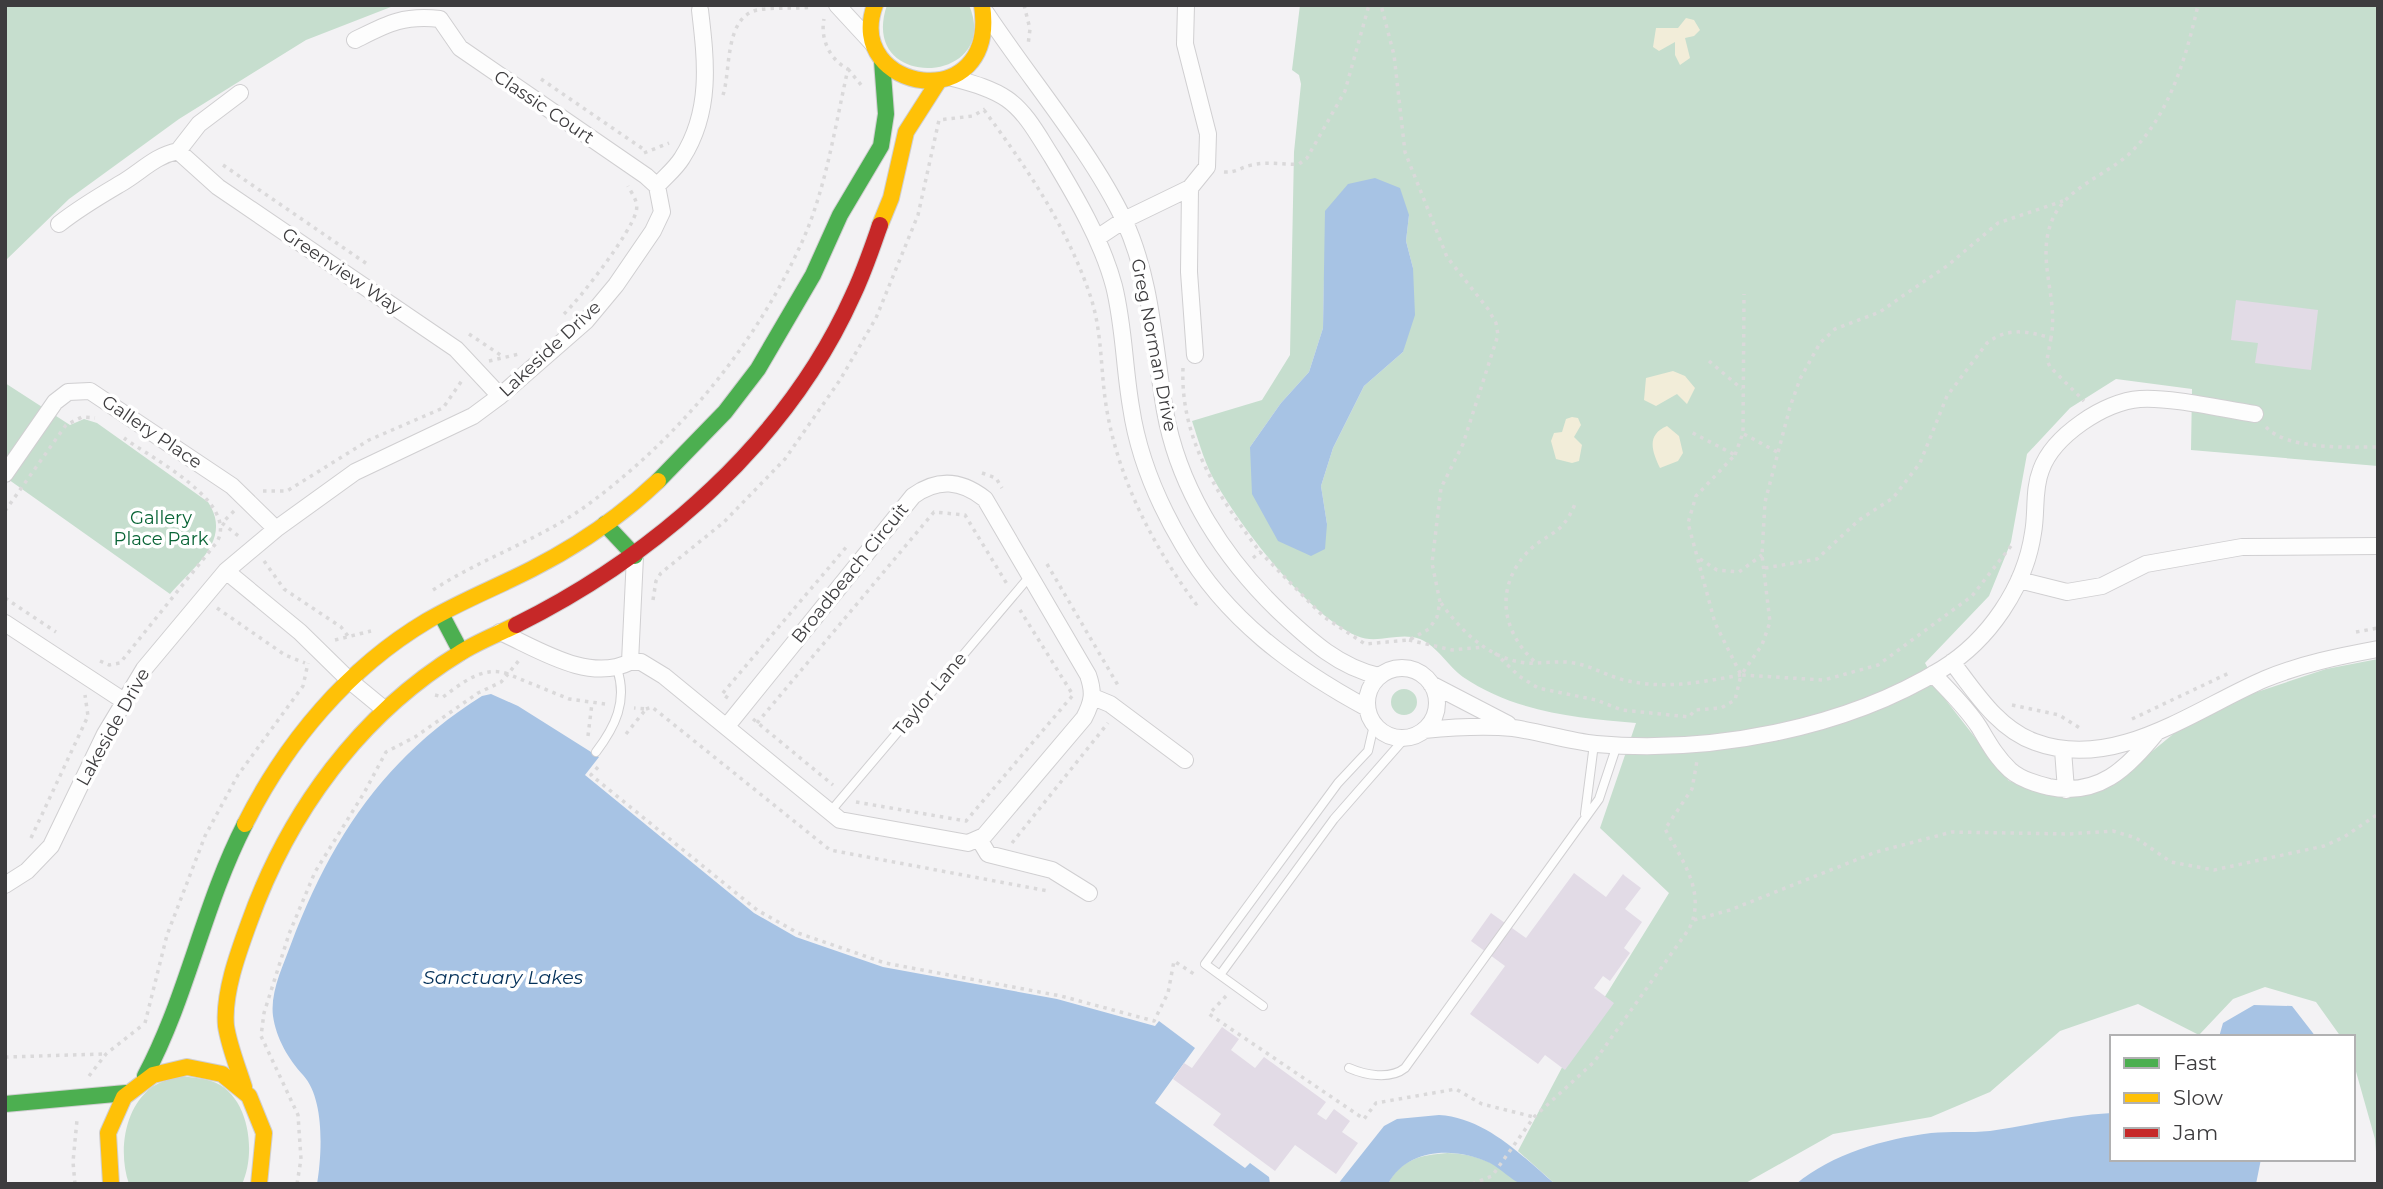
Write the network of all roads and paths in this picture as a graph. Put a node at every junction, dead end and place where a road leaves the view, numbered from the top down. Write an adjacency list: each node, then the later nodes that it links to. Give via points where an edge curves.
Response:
1 (875, 5): 12 (street, via 870,28)
2 (1186, 5): 21 (street, via 1185,44 1208,134)
3 (1369, 5): 21 (path, via 1345,91 1307,158 1299,164 1248,165 1235,173)
4 (1381, 5): 79 (path, via 1394,55 1405,152 1447,257 1488,309 1498,335 1463,444 1441,488 1432,563)
5 (2198, 5): 24 (path, via 2180,67 2152,126 2129,154)
6 (813, 7): 16 (path, via 756,10 746,17 733,37 720,102)
7 (832, 8): 12 (street); 74 (path, via 823,24 825,40 836,63 848,69 829,155 802,241 754,329 699,402 647,456 585,507)
8 (983, 8): 14 (street, via 986,31 981,50 969,66); 25 (street, Greg Norman Drive)
9 (700, 10): 16 (street, via 708,72)
10 (444, 12): 11 (street, Classic Court, via 396,20); 20 (street, Classic Court, via 460,48)
11 (355, 40)
12 (873, 44): 13 (street)
13 (882, 61): 14 (street, via 907,79); 55 (street, via 886,123 880,148 840,214 783,331 758,371 709,431)
14 (946, 80): 27 (street, Greg Norman Drive, via 996,92 1018,107); 63 (street, via 910,122 891,198 869,259 815,363 730,473)
15 (240, 93): 19 (street, via 199,124)
16 (701, 110): 22 (street, via 682,158)
17 (984, 110): 72 (path, via 1056,218 1083,276 1100,332 1113,436 1151,534 1196,604)
18 (674, 137): 20 (path, via 644,153)
19 (178, 151): 26 (street, via 162,154); 34 (street, Greenview Way, via 218,187 435,334)
20 (633, 166): 22 (street, Classic Court); 29 (path, via 628,185 636,214 599,273)
21 (1207, 167): 23 (street)
22 (656, 186): 36 (street, Lakeside Drive, via 662,212 616,285 586,321)
23 (1189, 188): 25 (street); 32 (street)
24 (2063, 201): 30 (path, via 2050,228 2045,257 2054,321); 44 (path, via 1998,223 1947,266 1888,306 1826,336 1800,379)
25 (1124, 220): 27 (street); 48 (street, Greg Norman Drive, via 1144,278 1166,414)
26 (59, 224)
27 (1097, 238): 50 (street, Greg Norman Drive, via 1119,310 1134,422)
28 (1744, 294): 35 (path)
29 (560, 317)
30 (2051, 338): 37 (path, via 2050,367); 66 (path, via 2014,331 1995,336 1947,396 1920,463 1902,489 1816,559)
31 (527, 348): 34 (path, via 489,360)
32 (1195, 355): 61 (path, via 1183,355 1190,426 1214,488)
33 (1709, 361): 35 (path)
34 (477, 369): 36 (street, Greenview Way); 51 (path, via 456,385 443,408 369,440 287,491 259,492)
35 (1743, 391): 42 (path)
36 (500, 396): 56 (street, Lakeside Drive, via 473,415 355,472)
37 (2096, 413): 38 (street, Greg Norman Drive, via 2120,401 2143,398); 70 (street, Greg Norman Drive, via 2070,432 2041,469 2034,534)
38 (2255, 414): 43 (path, via 2274,436 2327,447)
39 (103, 423): 53 (path, via 82,417 66,425)
40 (113, 430): 54 (path, via 203,493)
41 (1691, 432): 45 (path)
42 (1743, 433): 44 (path); 45 (path)
43 (2378, 447)
44 (1779, 453): 62 (path, via 1766,502)
45 (1735, 454): 64 (path, via 1691,505 1689,531)
46 (973, 470): 49 (path, via 996,478)
47 (5, 474): 51 (street, Gallery Place, via 55,402 68,392 90,391)
48 (1188, 484): 50 (street); 67 (street, Greg Norman Drive, via 1211,529)
49 (1003, 490)
50 (1158, 495): 72 (street, Greg Norman Drive, via 1183,545)
51 (247, 500): 54 (path); 56 (street, Gallery Place)
52 (1575, 504): 93 (path, via 1564,527 1524,556 1505,590 1507,619 1516,641)
53 (5, 511)
54 (222, 523): 60 (path); 71 (path, via 217,542)
55 (605, 524): 63 (street); 80 (street, via 533,569)
56 (275, 529): 60 (street, Lakeside Drive)
57 (2019, 536): 98 (path, via 1972,596 1878,665 1824,680)
58 (853, 538): 109 (path, via 722,694)
59 (2378, 546): 70 (street, via 2242,547 2146,564 2102,586 2067,592)
60 (253, 548): 68 (street, Lakeside Drive); 85 (path, via 284,589 341,627)
61 (1259, 552): 67 (path); 86 (path, via 1345,633 1365,644)
62 (1762, 555): 64 (path, via 1739,572 1717,570); 66 (path)
63 (635, 556): 75 (street); 83 (street, via 580,592)
64 (1698, 558): 98 (path, via 1715,623)
65 (1044, 559): 111 (path, via 1126,699)
66 (1764, 568): 98 (path, via 1770,622 1762,645)
67 (1240, 570): 99 (street, Greg Norman Drive, via 1335,659)
68 (226, 571): 78 (street, Lakeside Drive); 90 (street)
69 (1030, 576): 73 (lane, Taylor Lane); 103 (street, Broadbeach Circuit, via 1088,675); 109 (street, Broadbeach Circuit, via 985,499 969,487 927,486 913,496)
70 (2020, 580): 96 (street, Greg Norman Drive, via 1989,631)
71 (180, 587): 78 (path); 100 (path, via 120,663 101,661)
72 (1214, 590): 107 (street, Greg Norman Drive, via 1282,656)
73 (1013, 596): 113 (path, via 965,515 934,512); 131 (lane, Taylor Lane); 131 (path, via 1073,695 1064,706 966,821 852,801)
74 (424, 597)
75 (632, 597): 77 (path); 95 (street)
76 (5, 598): 84 (path)
77 (653, 598)
78 (202, 600): 94 (path, via 236,618 285,655); 104 (street, Lakeside Drive, via 162,645)
79 (1440, 602): 86 (path, via 1429,629); 88 (path)
80 (441, 614): 91 (street); 101 (street, via 388,648)
81 (5, 623): 100 (street)
82 (380, 626): 85 (path)
83 (500, 632): 87 (street); 91 (street)
84 (57, 633)
85 (348, 637): 90 (path, via 332,641)
86 (1409, 640): 88 (path, via 1452,650)
87 (532, 647): 95 (street, via 583,667); 97 (path)
88 (1484, 647): 92 (path)
89 (2378, 649): 118 (street, via 2268,678)
90 (321, 652): 94 (path); 101 (street)
91 (461, 653): 108 (street)
92 (1495, 653): 93 (path); 110 (path, via 1538,688 1630,711 1689,716)
93 (1536, 663): 98 (path, via 1573,662 1653,685 1690,685)
94 (307, 664): 146 (path, via 303,686 258,744 205,836 170,926)
95 (623, 665): 106 (lane); 115 (street, via 641,662)
96 (1943, 668): 112 (street); 125 (street, Greg Norman Drive, via 1857,708 1768,735); 130 (street, via 1957,699 2012,772)
97 (508, 674): 105 (path, via 550,693); 157 (path, via 386,752 315,872 289,934 261,1036 298,1115 301,1159)
98 (1741, 675): 110 (path, via 1739,694 1729,706)
99 (1379, 676): 102 (street, Greg Norman Drive, via 1401,668 1413,670); 107 (street, via 1367,696)
100 (92, 680): 104 (street); 136 (path, via 84,701 88,716)
101 (350, 681): 108 (street); 150 (street, via 298,739 241,829 199,931 174,1019)
102 (1432, 684): 116 (street, Greg Norman Drive); 117 (street, via 1435,714)
103 (1093, 697): 111 (street); 135 (street, via 1084,718)
104 (124, 701): 139 (street, Lakeside Drive, via 51,846 27,871)
105 (593, 703): 106 (path); 122 (path)
106 (620, 708): 120 (path, via 646,709); 127 (lane)
107 (1367, 708): 114 (street)
108 (384, 709): 151 (street, via 311,794 276,858 240,944 228,991 226,1025)
109 (740, 709): 113 (path); 115 (street, Broadbeach Circuit)
110 (1695, 709): 125 (path)
111 (1118, 710): 128 (street); 137 (path)
112 (1990, 711): 119 (path, via 2011,705 2035,708 2059,715); 126 (street, via 2033,742)
113 (757, 723): 131 (path)
114 (1374, 725): 121 (street); 143 (lane, via 1368,751 1338,783 1205,964)
115 (727, 726): 132 (street)
116 (1516, 729): 117 (street, Greg Norman Drive); 123 (street, Greg Norman Drive)
117 (1424, 730): 121 (street, Greg Norman Drive)
118 (2157, 732): 126 (street, via 2120,744); 130 (street, via 2130,765 2105,782)
119 (2087, 734)
120 (622, 738)
121 (1405, 738): 143 (lane, via 1334,819)
122 (587, 743)
123 (1594, 744): 124 (street, Greg Norman Drive); 133 (lane)
124 (1617, 745): 125 (street, Greg Norman Drive); 133 (lane, via 1599,799)
125 (1697, 745): 141 (path, via 1692,789 1665,829 1690,877)
126 (2063, 750): 130 (street)
127 (596, 752)
128 (1185, 760)
129 (599, 766): 142 (path, via 591,775 757,911 798,933 885,963 1061,996 1154,1021 1168,993 1174,961)
130 (2066, 790)
131 (845, 795): 132 (lane, Taylor Lane)
132 (830, 812): 135 (street, via 840,820 867,827 953,842)
133 (1585, 814): 149 (lane, via 1405,1068 1372,1075)
134 (2378, 814): 141 (path, via 2324,846 2214,870 2171,862 2136,838 2113,831 1952,832 1876,852)
135 (979, 839): 137 (street, via 988,854)
136 (29, 843)
137 (1000, 859): 138 (path); 140 (street, via 1052,870)
138 (983, 879)
139 (5, 885)
140 (1089, 893)
141 (1694, 920): 154 (path, via 1594,1062)
142 (1195, 975)
143 (1220, 975): 145 (lane)
144 (1216, 989): 154 (path, via 1227,996 1209,1014 1364,1119 1376,1102 1456,1089 1482,1104)
145 (1263, 1006)
146 (145, 1023)
147 (106, 1054): 148 (path)
148 (5, 1057)
149 (1349, 1068)
150 (145, 1076): 151 (street, via 166,1068 189,1067 225,1075); 152 (street)
151 (244, 1087): 156 (street, via 262,1124 265,1142)
152 (126, 1093): 153 (street); 155 (street, via 108,1136)
153 (5, 1104)
154 (1534, 1117): 158 (path, via 1492,1176)
155 (111, 1184)
156 (259, 1184)
157 (297, 1184)
158 (1472, 1184)

